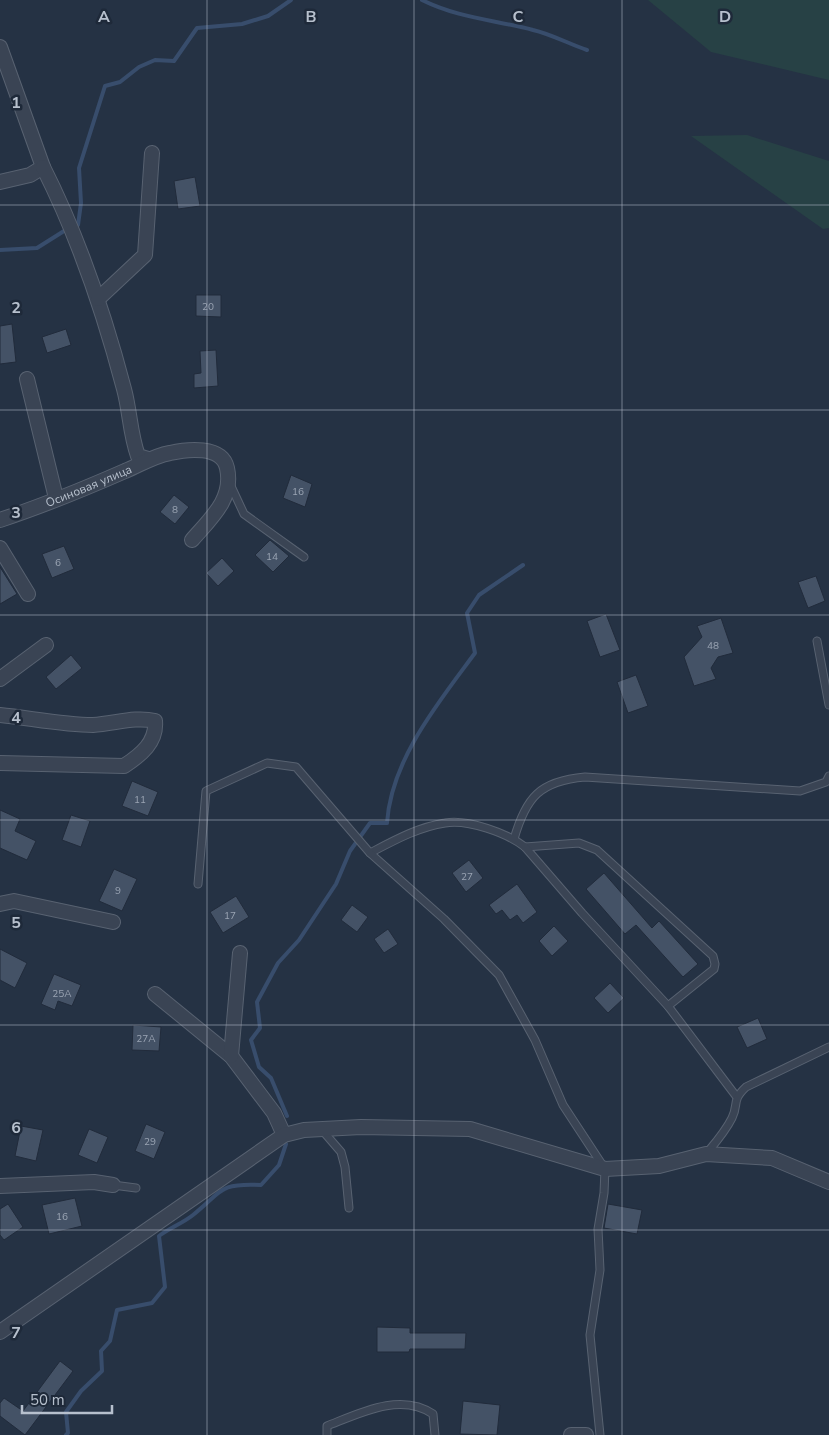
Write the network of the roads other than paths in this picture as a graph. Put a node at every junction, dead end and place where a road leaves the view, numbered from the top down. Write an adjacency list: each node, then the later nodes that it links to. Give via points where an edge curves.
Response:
1 (0, 47): 3 (street)
2 (152, 154): 5 (street, via 145,256)
3 (43, 168): 4 (street, via 30,175); 5 (street, via 66,211)
4 (0, 182)
5 (98, 299): 7 (street, via 125,392 133,444 138,456)
6 (26, 379): 9 (street)
7 (148, 459): 8 (street, Осиновая улица, via 171,453 210,451 227,466); 9 (street, Осиновая улица)
8 (228, 481): 11 (street, via 224,503); 13 (lane, via 244,514)
9 (56, 498): 10 (street, Осиновая улица)
10 (0, 520)
11 (192, 540)
12 (0, 548): 14 (street)
13 (304, 557)
14 (28, 594)
15 (817, 641): 18 (lane)
16 (46, 645): 17 (street)
17 (0, 679)
18 (829, 705)
19 (0, 715): 20 (street, via 92,725 142,718 155,721 156,733 141,755 124,766)
20 (0, 763)
21 (829, 776): 22 (lane, via 826,782 800,791 585,777 562,779 532,798 520,817)
22 (514, 839): 23 (lane); 24 (lane, via 479,826 446,822 406,834)
23 (525, 847): 30 (lane); 30 (lane, via 579,843 597,850 713,956 714,969)
24 (370, 853): 25 (lane, via 296,767 267,763 206,791); 37 (lane, via 444,919 500,975 535,1040 563,1104)
25 (198, 884)
26 (0, 904): 27 (street, via 14,901)
27 (113, 922)
28 (240, 953): 32 (street)
29 (155, 994): 32 (street)
30 (668, 1006): 33 (lane)
31 (829, 1048): 33 (lane, via 746,1088)
32 (231, 1056): 35 (street, via 274,1113)
33 (736, 1096): 36 (lane, via 733,1116 723,1135)
34 (322, 1130): 35 (street); 37 (street, via 470,1128); 42 (lane, via 341,1152)
35 (284, 1135): 43 (street)
36 (706, 1154): 37 (street, via 659,1166); 38 (street, via 772,1158)
37 (604, 1169): 48 (lane, via 598,1229 600,1270 590,1335)
38 (829, 1182)
39 (113, 1185): 40 (street, via 94,1182); 41 (lane)
40 (0, 1186)
41 (136, 1188)
42 (349, 1208)
43 (0, 1332)
44 (327, 1435): 45 (lane, via 327,1426 392,1404 422,1406 433,1414)
45 (435, 1435)
46 (571, 1435): 47 (street)
47 (586, 1435)
48 (600, 1435)

